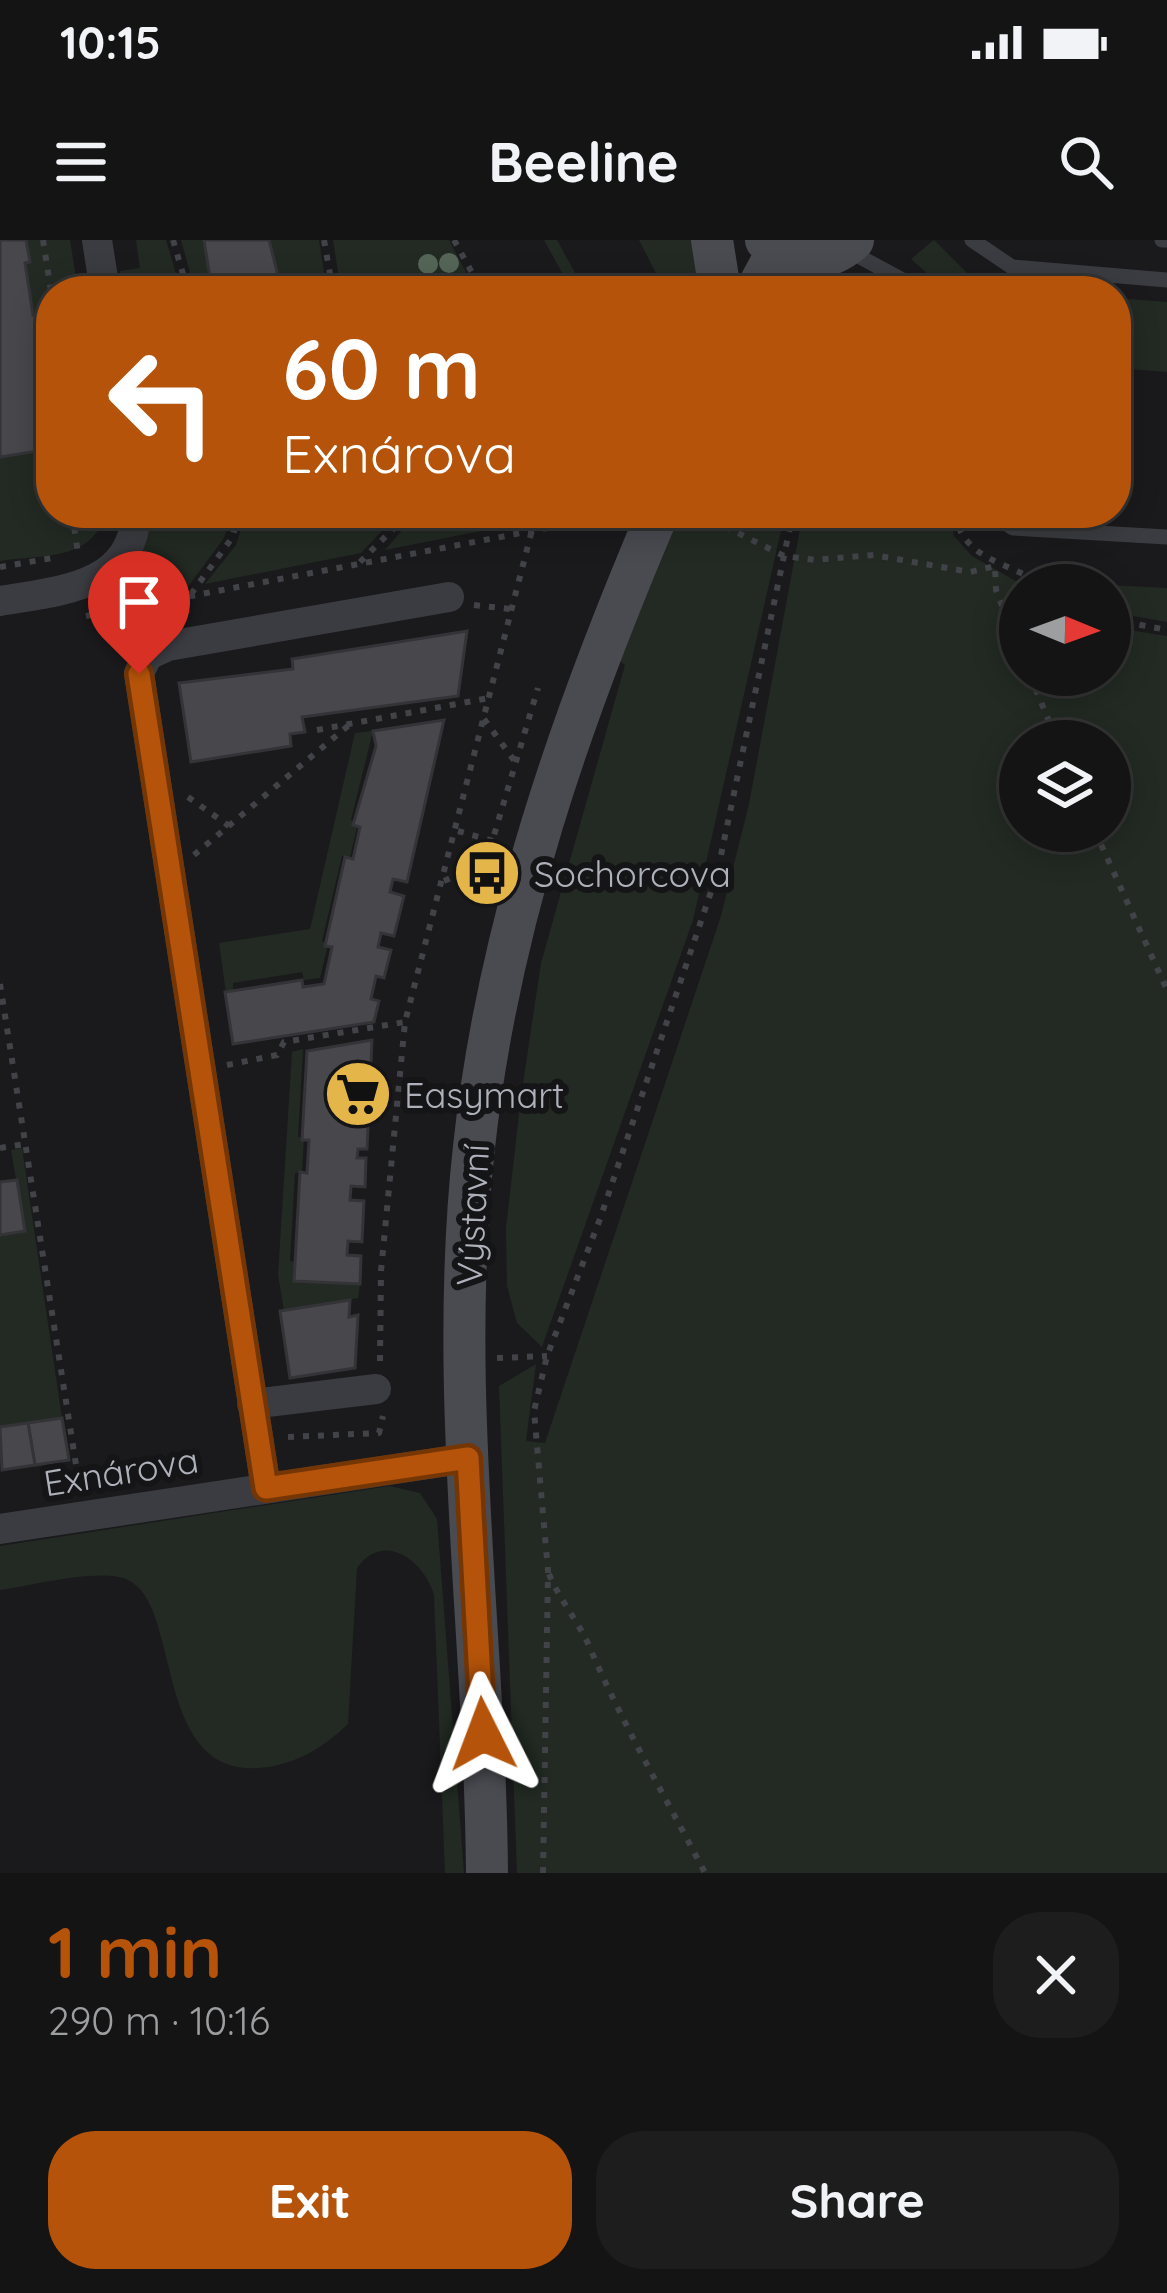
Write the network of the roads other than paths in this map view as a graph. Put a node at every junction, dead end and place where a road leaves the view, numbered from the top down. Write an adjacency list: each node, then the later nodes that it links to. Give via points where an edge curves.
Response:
1 (98, 240): 6 (street)
2 (712, 240): 7 (main road)
3 (972, 240): 10 (lane, via 1012,267)
4 (849, 244): 5 (main road, via 806,259); 9 (lane)
5 (772, 245): 8 (main road)
6 (103, 276)
7 (718, 276)
8 (761, 276)
9 (899, 276)
10 (1119, 276)
11 (1131, 277): 12 (lane)
12 (1167, 280)
13 (131, 528): 17 (street, via 122,557 100,579)
14 (652, 528): 21 (main road, Výstavní, via 569,730 493,1021 473,1148 466,1267)
15 (1013, 528): 16 (lane)
16 (1167, 537)
17 (0, 601)
18 (457, 602): 20 (street, via 168,646 148,655 139,674)
19 (380, 1390): 20 (street)
20 (252, 1404): 22 (street)
21 (468, 1458): 22 (street, Exnárova); 24 (main road, Výstavní)
22 (266, 1488): 23 (street, Exnárova)
23 (0, 1529)
24 (487, 1873)

